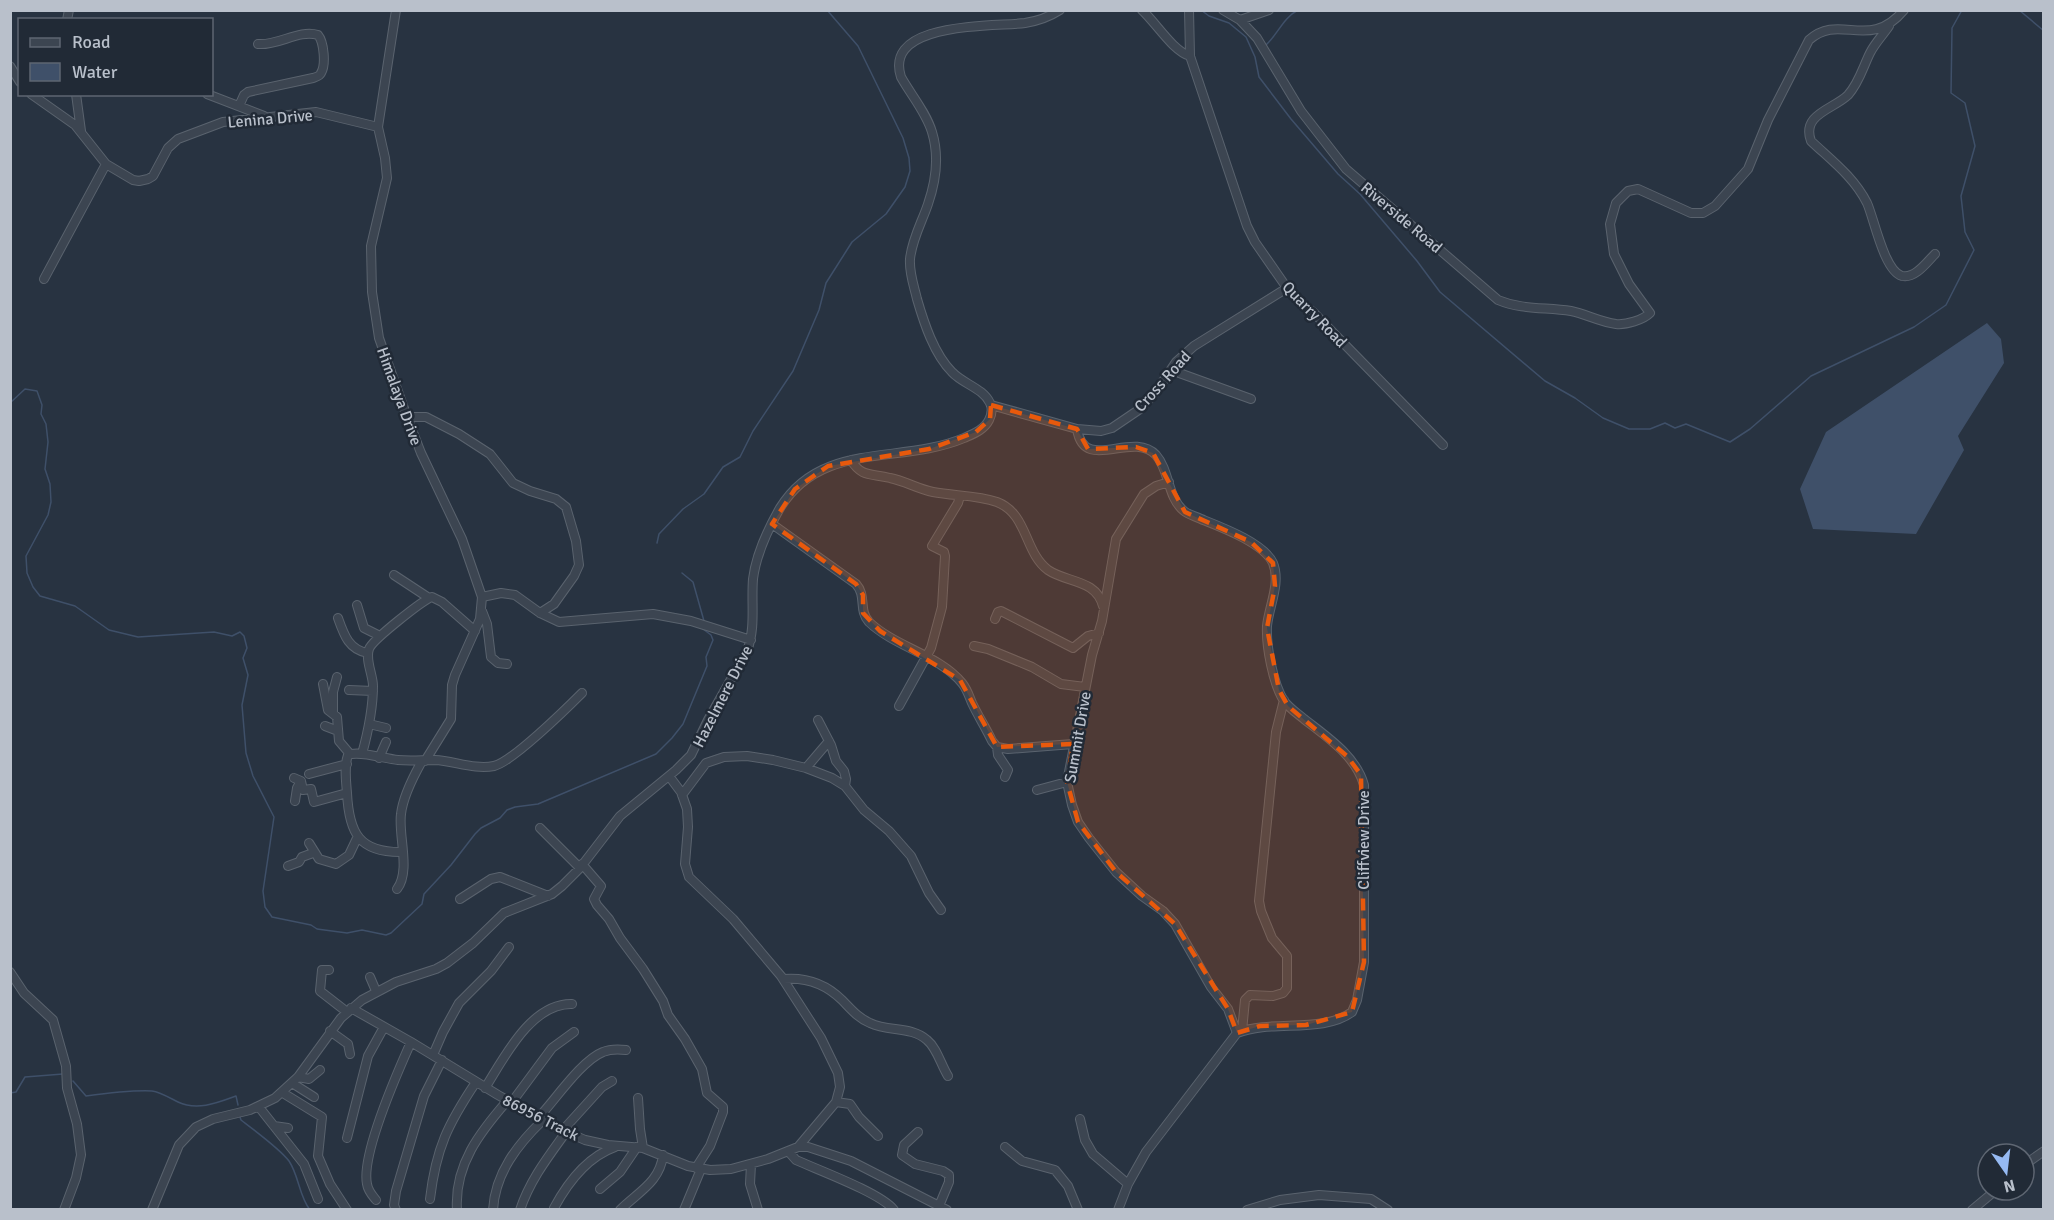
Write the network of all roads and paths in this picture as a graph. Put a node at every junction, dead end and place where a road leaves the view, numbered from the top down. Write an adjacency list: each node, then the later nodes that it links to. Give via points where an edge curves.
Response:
1 (396, 10): 19 (street, Himalaya Drive)
2 (1060, 10): 27 (street, via 1025,23 935,32 909,45 899,61 898,70 927,120 935,148 933,185 911,251 911,276 927,327 942,358 953,373 982,393)
3 (1142, 10): 11 (street, via 1178,51)
4 (1223, 10): 8 (street, Riverside Road)
5 (1269, 10): 8 (street)
6 (1904, 10): 9 (street)
7 (1189, 14): 11 (street)
8 (1240, 20): 9 (street, Riverside Road, via 1257,38 1301,111 1346,169 1498,300 1516,306 1578,313 1615,324 1649,314 1614,254 1610,218 1620,197 1642,189 1691,213 1715,207 1748,169 1809,40 1827,31 1866,32)
9 (1890, 25): 22 (street, via 1870,52 1852,90 1813,119 1810,138 1841,168 1866,202 1896,272 1904,276 1913,274)
10 (258, 44): 17 (street, via 310,33 318,35 323,45 322,72 313,78 248,92)
11 (1190, 56): 24 (street, Quarry Road, via 1247,226)
12 (10, 66): 13 (street)
13 (18, 79)
14 (34, 96): 20 (street)
15 (76, 96): 20 (street)
16 (212, 96): 17 (street)
17 (239, 106): 18 (street)
18 (265, 117): 19 (street, Lenina Drive, via 316,112); 21 (street, Lenina Drive, via 223,122 178,139 148,180 133,180)
19 (378, 127): 28 (street, Himalaya Drive, via 387,177 371,246 372,292 379,338)
20 (81, 131): 21 (street)
21 (106, 164): 23 (street)
22 (1935, 254)
23 (44, 279)
24 (1287, 288): 25 (street, Cross Road, via 1203,340); 30 (street, Quarry Road)
25 (1171, 370): 26 (street); 29 (street, Cross Road, via 1155,393 1125,421 1101,430)
26 (1251, 399)
27 (991, 405): 29 (street, Cross Road); 31 (street, Hazelmere Drive, via 985,426 963,438 929,449)
28 (407, 417): 36 (street, Himalaya Drive, via 462,539); 41 (street, via 426,417 459,434 490,454 513,483 556,499 566,507 579,565 555,604)
29 (1077, 429): 32 (street, Cliffview Drive, via 1078,439 1088,449 1146,448 1159,459)
30 (1443, 444)
31 (850, 460): 33 (street, via 862,473); 34 (street, Hazelmere Drive, via 811,475 781,506)
32 (1169, 482): 39 (street, Summit Drive, via 1144,494 1119,533); 58 (street, Cliffview Drive, via 1185,512 1251,542 1273,563 1275,586 1268,641)
33 (960, 496): 39 (street, via 995,502 1011,511 1022,524 1041,563 1092,588); 50 (street, via 932,546 945,553 942,607)
34 (772, 524): 47 (street, Hazelmere Drive, via 753,577); 50 (street, via 856,584 863,595 863,613 879,631)
35 (394, 575): 37 (street)
36 (482, 597): 40 (street, Himalaya Drive); 41 (street, via 515,595)
37 (429, 598): 44 (street, via 439,599); 46 (street)
38 (357, 605): 46 (street, via 364,628)
39 (1103, 608): 45 (street, Summit Drive)
40 (482, 610): 44 (street, Himalaya Drive); 51 (street, via 491,657)
41 (540, 613): 47 (street, via 564,622 666,615)
42 (338, 618): 49 (street, via 350,644)
43 (995, 619): 45 (street, via 1001,611 1072,648)
44 (475, 631): 73 (street, Himalaya Drive, via 455,675 451,719)
45 (1099, 633): 53 (street, Summit Drive)
46 (380, 636): 49 (street)
47 (751, 640): 77 (street, Hazelmere Drive, via 691,755)
48 (974, 646): 53 (street, via 1032,667 1061,684)
49 (368, 653): 56 (street)
50 (927, 657): 59 (street); 69 (street, via 964,685)
51 (507, 664)
52 (337, 677): 60 (street, via 333,692)
53 (1085, 687): 68 (street, Summit Drive)
54 (324, 688): 60 (street, via 327,710)
55 (349, 690): 56 (street)
56 (373, 691): 62 (street)
57 (582, 693): 73 (street, via 497,765)
58 (1284, 700): 107 (street, via 1276,732 1259,901 1272,938 1287,956 1288,982 1279,994 1247,997); 107 (street, Cliffview Drive, via 1347,756 1361,775 1364,962 1356,1006 1347,1015 1306,1025 1260,1026)
59 (899, 706)
60 (336, 712): 65 (street)
61 (818, 720): 66 (street)
62 (369, 724): 64 (street); 71 (street)
63 (325, 726): 65 (street)
64 (386, 728)
65 (338, 730): 70 (street, via 339,741)
66 (829, 741): 75 (street); 80 (street, via 844,771)
67 (386, 742): 72 (street)
68 (1073, 744): 69 (street); 79 (street, Summit Drive)
69 (997, 747): 78 (street, via 1008,770)
70 (350, 754): 71 (street); 74 (street)
71 (362, 754): 72 (street)
72 (379, 758): 73 (street)
73 (423, 761): 88 (street, Himalaya Drive, via 401,814)
74 (346, 764): 76 (street); 82 (street)
75 (806, 768): 80 (street); 83 (street, via 747,756 724,757 706,763)
76 (309, 774)
77 (669, 776): 83 (street); 91 (street, Hazelmere Drive, via 620,816)
78 (1005, 777)
79 (1067, 782): 81 (street); 107 (street, Summit Drive, via 1078,822 1089,838 1116,872 1174,924)
80 (845, 786): 95 (street, via 911,856)
81 (1037, 790)
82 (347, 793): 84 (street, via 314,802 311,789 303,790 298,780); 86 (street, via 349,822)
83 (682, 795): 100 (street, via 688,817 685,864 689,878 734,919)
84 (295, 801)
85 (540, 828): 91 (street)
86 (358, 836): 88 (street, via 374,849); 89 (street, via 340,863 325,862)
87 (309, 843): 89 (street)
88 (403, 852): 92 (street, Himalaya Drive, via 402,877)
89 (313, 853): 90 (street)
90 (288, 866)
91 (581, 866): 93 (street, Hazelmere Drive); 140 (street, via 601,886 595,902 663,1001 702,1069 707,1094 723,1107)
92 (397, 889)
93 (548, 896): 94 (street, via 500,877); 101 (street, Hazelmere Drive, via 504,913 447,963)
94 (460, 899)
95 (941, 910)
96 (509, 947): 111 (street, via 459,1003)
97 (329, 970): 103 (street, 86956 Track, via 322,970 320,991)
98 (10, 972): 149 (street, via 24,993 53,1020 66,1066 81,1155)
99 (370, 977): 101 (street)
100 (783, 979): 114 (street, via 816,983 833,991 872,1024 922,1036 932,1044); 123 (street, via 825,1044 838,1073)
101 (376, 991): 103 (street, Hazelmere Drive)
102 (572, 1004): 118 (street, via 558,1004 528,1025)
103 (349, 1010): 104 (street, 86956 Track); 105 (street, Hazelmere Drive)
104 (384, 1027): 108 (street, 86956 Track); 132 (street, via 368,1056)
105 (330, 1031): 110 (street, via 348,1044); 115 (street, Hazelmere Drive)
106 (574, 1032): 122 (street, via 552,1048)
107 (1240, 1032): 141 (street, via 1146,1152)
108 (411, 1042): 111 (street, 86956 Track); 145 (street, via 368,1164 367,1186)
109 (626, 1050): 125 (street, via 608,1050 595,1056)
110 (350, 1054)
111 (433, 1055): 112 (street, 86956 Track)
112 (442, 1060): 117 (street, 86956 Track); 152 (street, via 424,1096 396,1191)
113 (320, 1070): 115 (street, via 309,1079)
114 (948, 1076)
115 (295, 1080): 119 (street, Hazelmere Drive); 120 (street)
116 (612, 1081): 129 (street)
117 (476, 1082): 118 (street, 86956 Track); 143 (street, via 457,1110 440,1147)
118 (485, 1088): 122 (street, 86956 Track)
119 (282, 1093): 124 (street, Hazelmere Drive); 151 (street, via 321,1117 318,1156)
120 (314, 1097)
121 (638, 1098): 136 (street)
122 (510, 1101): 125 (street, 86956 Track); 153 (street, via 486,1125 468,1153)
123 (836, 1102): 131 (street, via 850,1104); 134 (street)
124 (258, 1107): 127 (street); 150 (street, Hazelmere Drive, via 204,1122 188,1134 174,1155)
125 (541, 1118): 129 (street, 86956 Track); 154 (street, via 503,1172)
126 (1080, 1119): 141 (street, via 1093,1154)
127 (274, 1126): 128 (street); 144 (street, via 304,1164)
128 (288, 1128)
129 (564, 1131): 133 (street, 86956 Track); 155 (street)
130 (918, 1132): 148 (street, via 904,1145 902,1155 915,1164 949,1175)
131 (878, 1136)
132 (347, 1138)
133 (616, 1146): 136 (street, 86956 Track); 147 (street, via 601,1153 573,1178)
134 (798, 1147): 137 (street, 86956 Track); 148 (street, via 814,1148 850,1161)
135 (1005, 1147): 160 (street, via 1022,1161 1055,1170 1068,1186)
136 (640, 1148): 138 (street, 86956 Track); 142 (street)
137 (788, 1151): 139 (street, 86956 Track); 159 (street, via 796,1160 879,1198)
138 (663, 1155): 140 (street, 86956 Track); 156 (street, via 656,1177)
139 (751, 1164): 140 (street, 86956 Track); 158 (street, via 750,1184)
140 (699, 1169): 157 (street)
141 (1128, 1184): 161 (street)
142 (600, 1189)
143 (430, 1198)
144 (318, 1199)
145 (376, 1200)
146 (1270, 1202): 162 (street); 163 (street); 164 (street, via 1319,1195 1360,1197)
147 (554, 1208)
148 (944, 1208)
149 (64, 1209)
150 (152, 1209)
151 (347, 1209)
152 (396, 1209)
153 (457, 1209)
154 (493, 1209)
155 (520, 1209)
156 (620, 1209)
157 (684, 1209)
158 (758, 1209)
159 (894, 1209)
160 (1078, 1209)
161 (1118, 1209)
162 (1247, 1209)
163 (1276, 1209)
164 (1388, 1209)

